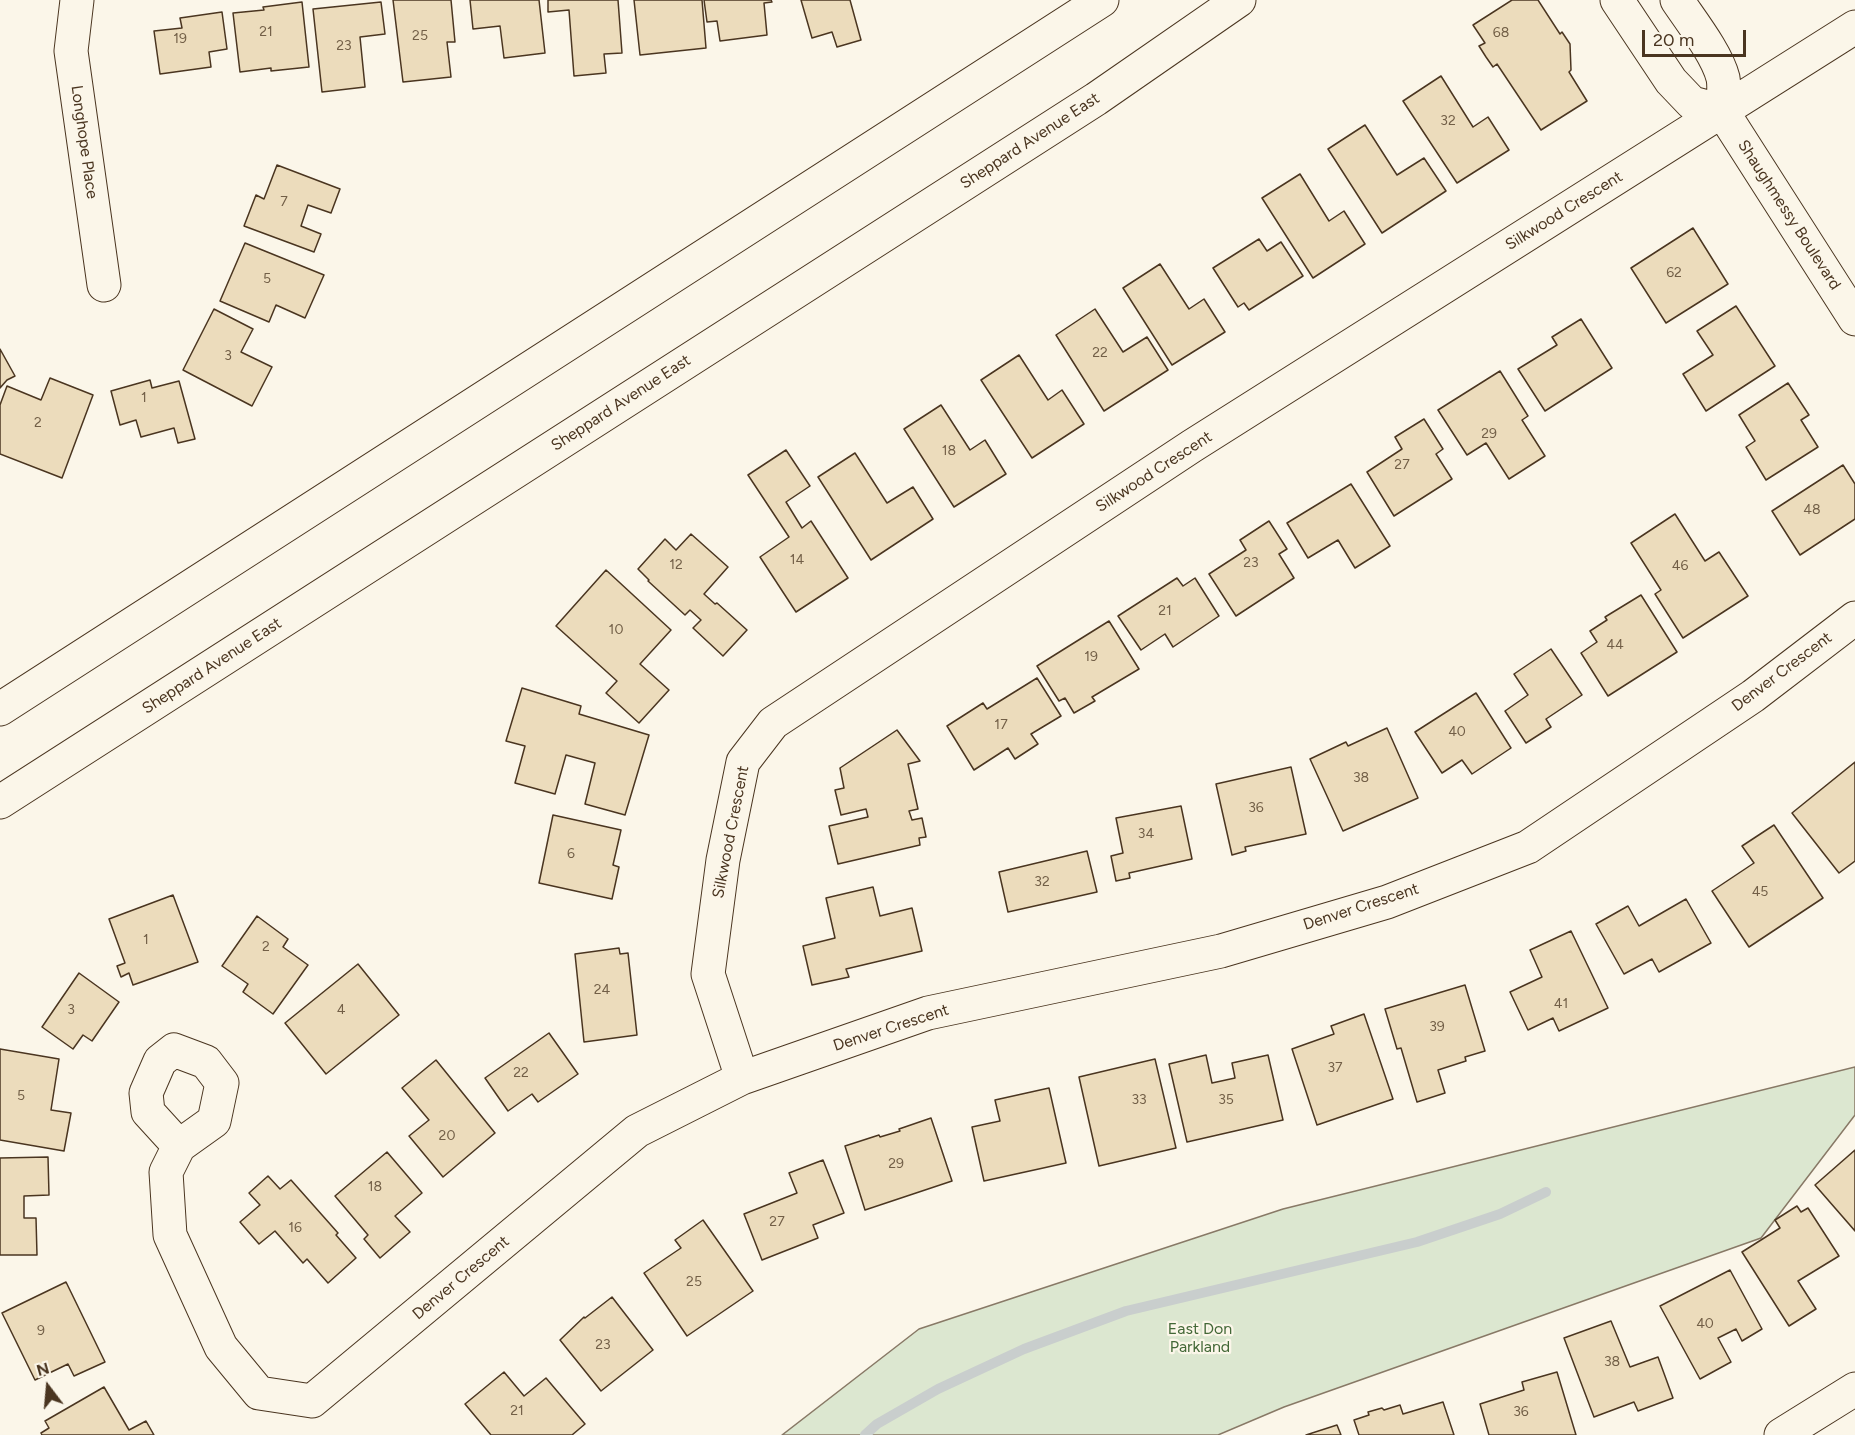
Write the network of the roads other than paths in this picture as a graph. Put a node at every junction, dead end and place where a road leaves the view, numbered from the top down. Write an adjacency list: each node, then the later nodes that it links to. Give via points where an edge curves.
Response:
1 (77, 0): 8 (street, Longhope Place, via 71,51)
2 (1102, 0): 11 (street)
3 (1239, 0): 12 (street, Sheppard Avenue East, via 1096,99)
4 (1617, 0): 7 (street, via 1671,81 1692,103)
5 (1677, 0): 7 (street, via 1713,55 1723,78)
6 (1855, 27): 7 (street, Silkwood Crescent)
7 (1722, 111): 9 (street, Shaughmessy Boulevard); 13 (street, Silkwood Crescent, via 1192,446 772,723 743,762 723,860 708,974)
8 (104, 285)
9 (1855, 319)
10 (1855, 618): 13 (street, Denver Crescent, via 1753,696 1528,847 1376,905 1221,951 928,1013)
11 (0, 709)
12 (0, 802)
13 (742, 1078): 14 (street, Denver Crescent, via 637,1131 312,1401 259,1393 220,1347 170,1235 166,1172)
14 (179, 1146)
15 (1855, 1389): 16 (street)
16 (1781, 1435)

